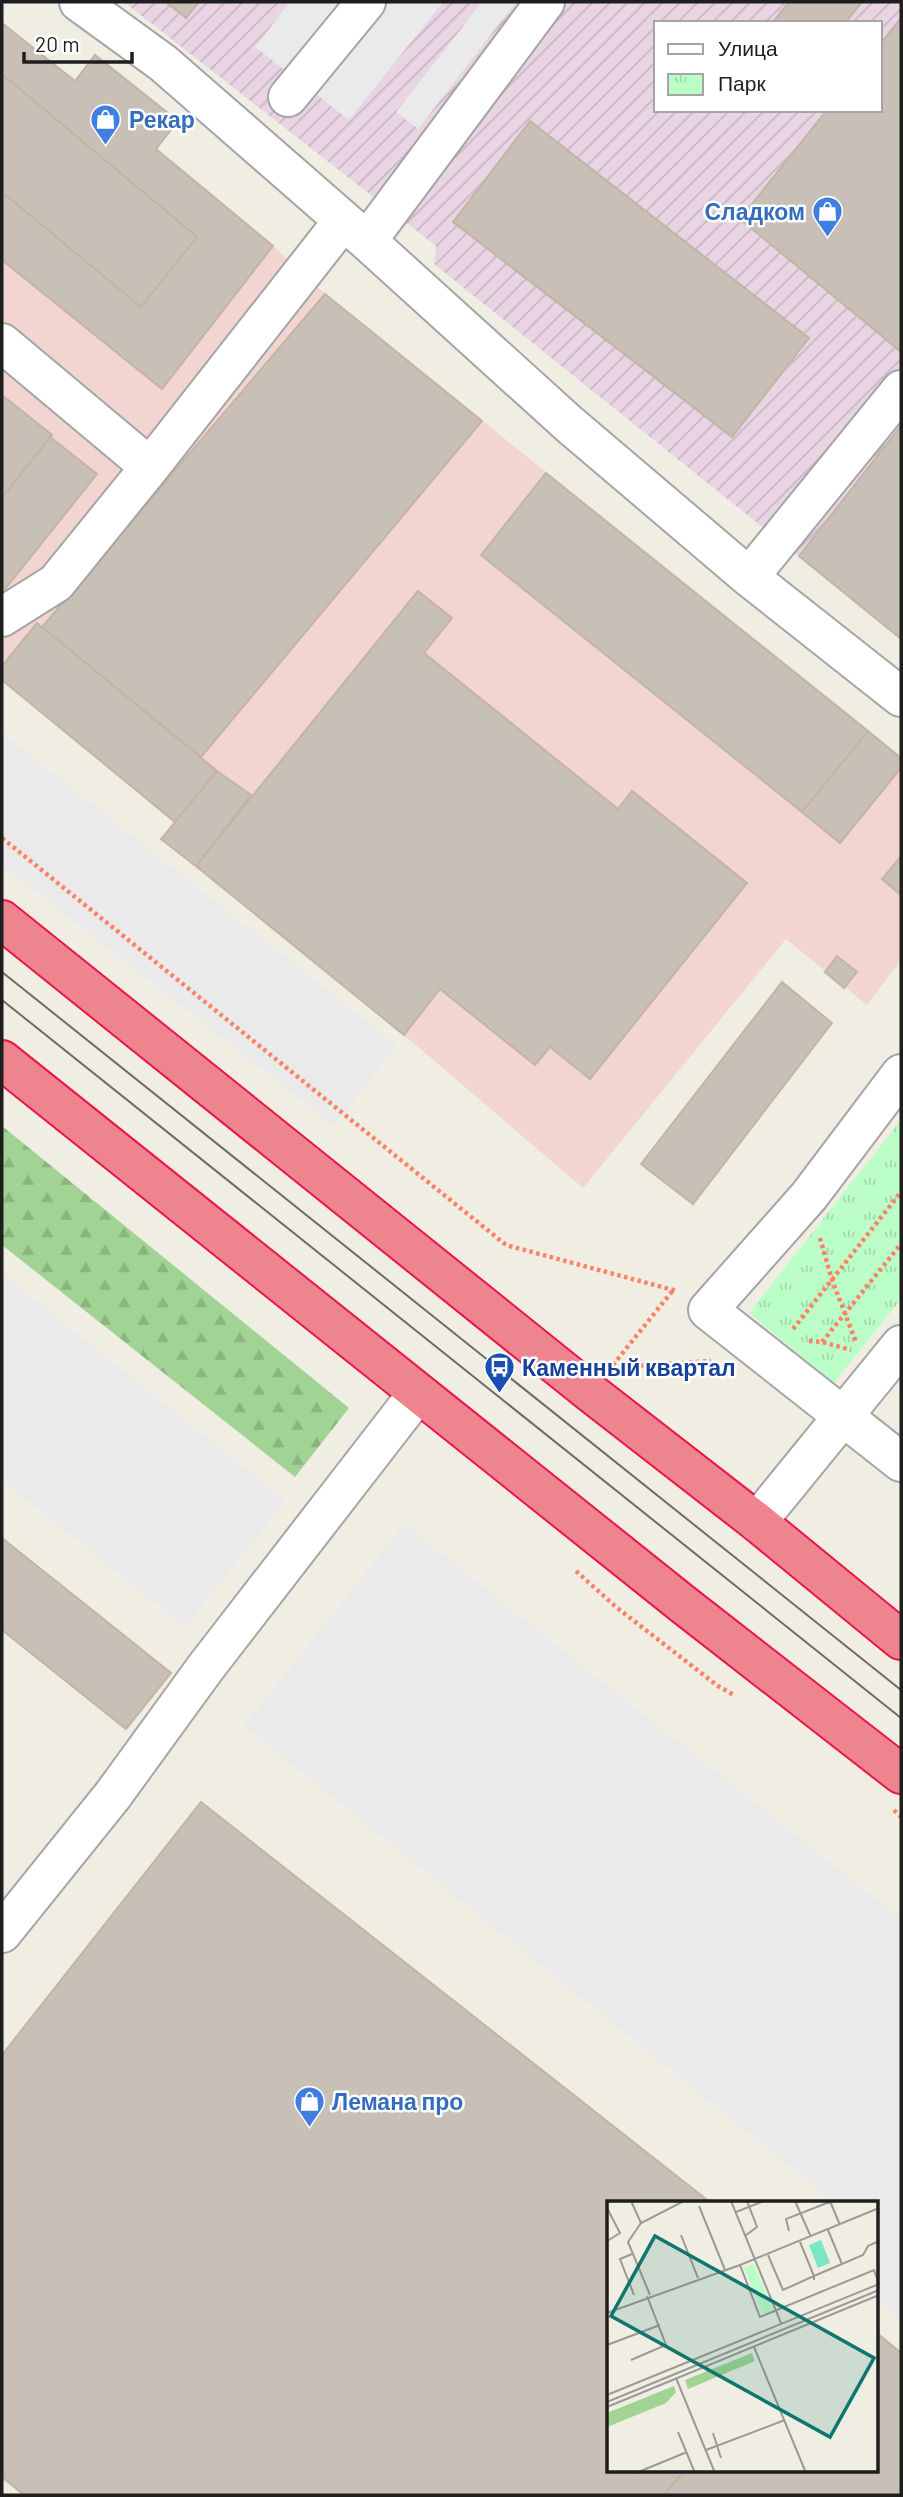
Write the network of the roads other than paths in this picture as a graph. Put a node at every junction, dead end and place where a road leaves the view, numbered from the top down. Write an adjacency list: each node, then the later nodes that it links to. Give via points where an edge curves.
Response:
1 (79, 2): 5 (street, via 163,63)
2 (366, 2): 4 (street)
3 (545, 2): 5 (street)
4 (288, 97)
5 (355, 231): 8 (street); 9 (street, via 569,424)
6 (2, 343): 8 (street)
7 (901, 390): 9 (street)
8 (150, 467): 10 (street, via 56,583)
9 (749, 577): 11 (street)
10 (2, 617)
11 (901, 696)
12 (2, 920): 19 (highway)
13 (2, 1060): 16 (highway)
14 (901, 1074): 17 (street, via 808,1196 708,1310)
15 (901, 1345): 17 (street)
16 (418, 1392): 21 (highway); 22 (street)
17 (844, 1418): 18 (street); 19 (street)
18 (901, 1462)
19 (757, 1522): 20 (highway)
20 (901, 1640)
21 (901, 1774)
22 (2, 1933)

